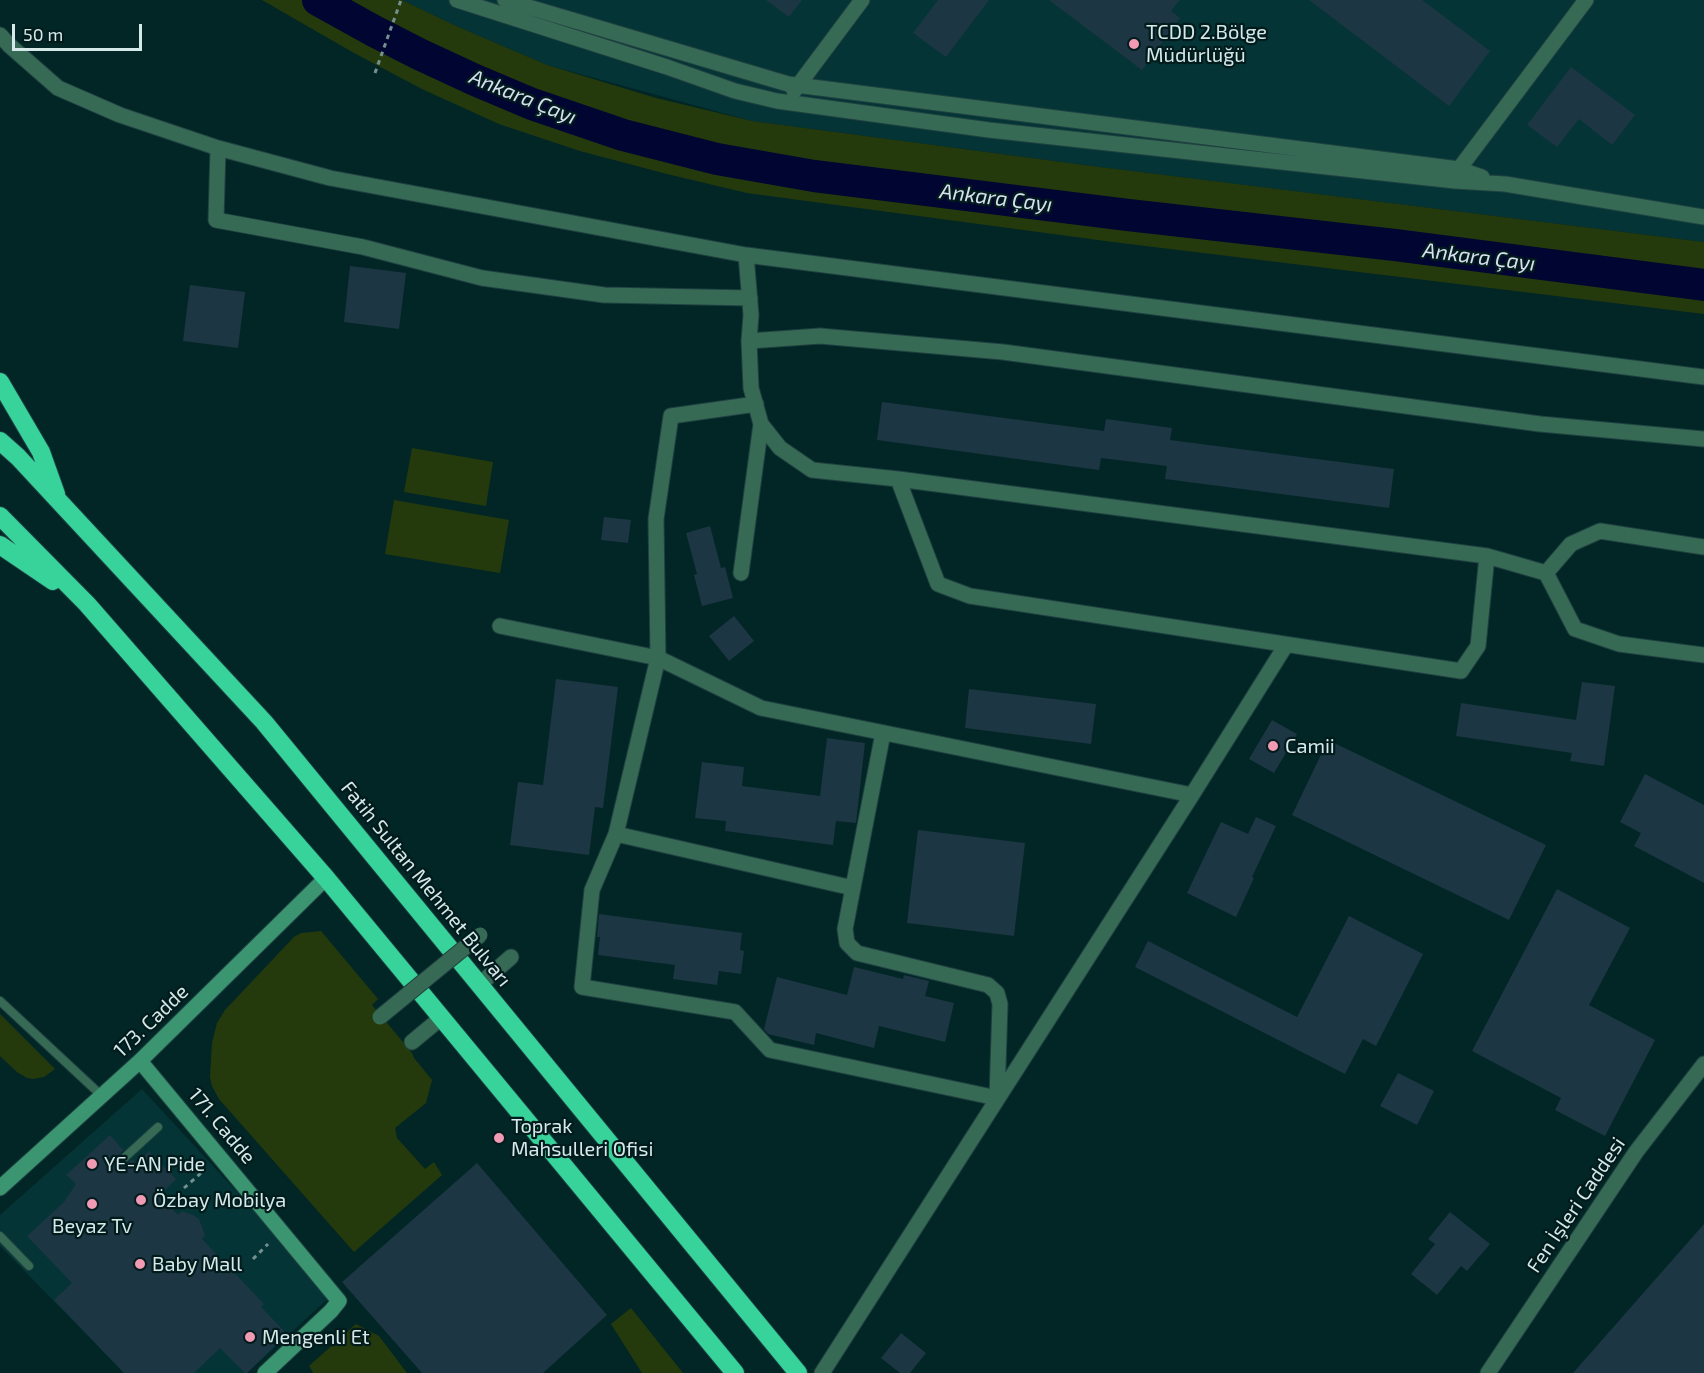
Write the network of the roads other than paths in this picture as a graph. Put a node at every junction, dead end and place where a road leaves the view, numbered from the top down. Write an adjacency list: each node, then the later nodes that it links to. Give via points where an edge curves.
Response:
1 (457, 0): 7 (street, via 735,91)
2 (505, 0): 6 (street)
3 (862, 0): 6 (street)
4 (1586, 0): 9 (street)
5 (0, 35): 8 (street, via 58,88 120,115)
6 (798, 85): 7 (street); 9 (street)
7 (786, 102): 9 (street, via 989,130)
8 (218, 148): 11 (street, via 330,178); 12 (street, via 216,220 363,247 482,278 604,295)
9 (1457, 175): 10 (street)
10 (1704, 217)
11 (746, 255): 12 (street); 14 (street)
12 (750, 298): 13 (street)
13 (749, 340): 16 (street, via 751,388); 18 (street, via 820,336 1003,352 1540,424)
14 (1704, 377)
15 (0, 382): 21 (highway, via 41,452)
16 (756, 404): 17 (street); 32 (street, via 671,416 656,519)
17 (761, 424): 20 (street, via 780,448 812,471); 26 (street)
18 (1704, 439)
19 (0, 441): 21 (highway, Fatih Sultan Mehmet Bulvarı)
20 (898, 479): 25 (street); 30 (street, via 938,584 970,596)
21 (58, 501): 40 (highway, Fatih Sultan Mehmet Bulvarı, via 264,722)
22 (0, 516): 28 (highway)
23 (0, 544): 28 (highway)
24 (1704, 547): 27 (street, via 1600,531 1571,544)
25 (1487, 556): 27 (street); 30 (street, via 1478,646 1461,671)
26 (741, 573)
27 (1546, 573): 31 (street, via 1575,629 1619,644)
28 (87, 604): 36 (highway)
29 (500, 626): 32 (street)
30 (1286, 645): 34 (street)
31 (1704, 655)
32 (658, 658): 33 (street, via 761,708); 35 (street)
33 (883, 733): 34 (street); 37 (street)
34 (1192, 795): 48 (street)
35 (616, 834): 37 (street); 48 (street, via 592,890 582,987 735,1012 770,1050)
36 (326, 878): 43 (highway); 45 (street, 173. Cadde)
37 (853, 888): 48 (street, via 845,928 847,943 857,953 988,985 997,993)
38 (480, 935): 42 (street, bridge)
39 (511, 957): 40 (street)
40 (479, 985): 56 (highway, Fatih Sultan Mehmet Bulvarı)
41 (0, 1001): 47 (lane)
42 (380, 1017)
43 (441, 1018): 44 (street); 55 (highway)
44 (412, 1042)
45 (140, 1061): 47 (street, 173. Cadde); 54 (street, 171. Cadde, via 339,1301)
46 (1704, 1064): 58 (street, Fen İşleri Caddesi, via 1636,1152)
47 (102, 1096): 51 (street, 173. Cadde)
48 (997, 1098): 57 (street)
49 (158, 1127): 50 (lane)
50 (123, 1159)
51 (0, 1188)
52 (0, 1236): 53 (lane)
53 (29, 1266)
54 (265, 1373)
55 (735, 1373)
56 (798, 1373)
57 (822, 1373)
58 (1488, 1373)

